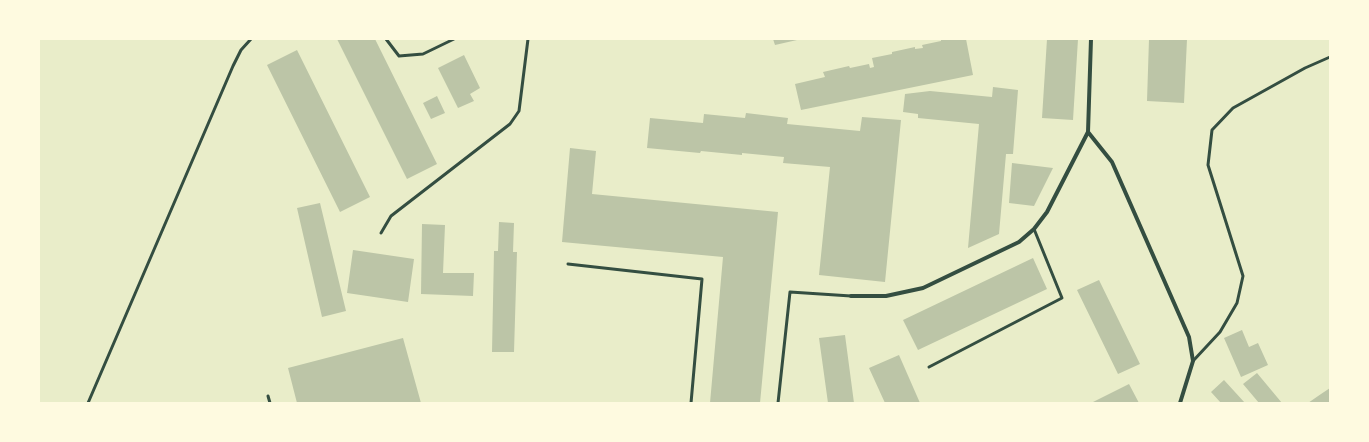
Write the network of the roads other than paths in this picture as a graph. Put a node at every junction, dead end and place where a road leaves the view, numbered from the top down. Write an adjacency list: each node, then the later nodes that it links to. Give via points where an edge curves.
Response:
1 (252, 39): 15 (lane, via 241,50 233,66)
2 (386, 39): 3 (lane, via 399,56 423,54)
3 (454, 39)
4 (528, 39): 9 (lane, via 519,111 510,124 392,216)
5 (1092, 39): 7 (street)
6 (1330, 57): 12 (lane, via 1233,108 1212,130 1208,165 1243,276 1237,303 1220,332)
7 (1088, 132): 8 (street, via 1047,212); 12 (street, via 1112,162 1189,337)
8 (1034, 229): 11 (street, via 1019,242 923,288 886,296); 13 (lane, via 1062,298)
9 (381, 233)
10 (568, 264): 17 (lane, via 702,279)
11 (851, 296): 18 (lane, via 790,292)
12 (1193, 361): 19 (street)
13 (929, 367)
14 (268, 396): 16 (lane)
15 (88, 403)
16 (270, 403)
17 (691, 403)
18 (778, 403)
19 (1180, 403)

